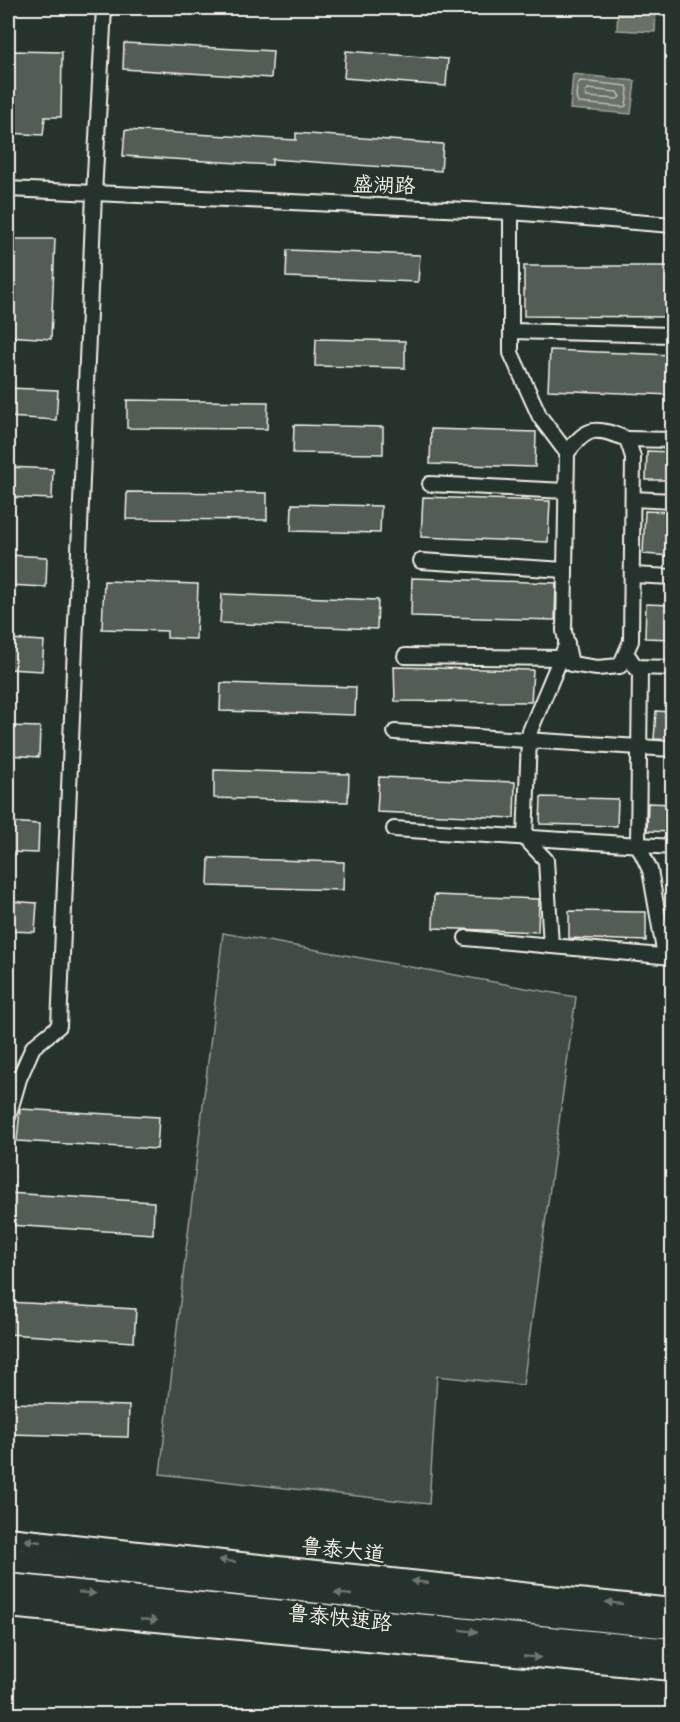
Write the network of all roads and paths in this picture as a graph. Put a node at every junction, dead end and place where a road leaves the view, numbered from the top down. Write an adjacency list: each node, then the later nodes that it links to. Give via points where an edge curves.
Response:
1 (104, 8): 3 (street)
2 (8, 189): 3 (street, 盛湖路)
3 (94, 194): 4 (street, 盛湖路); 36 (street, via 59,1026 33,1047)
4 (511, 212): 5 (street, 盛湖路); 6 (street)
5 (672, 225)
6 (511, 331): 7 (street); 10 (street, via 511,353 540,417)
7 (672, 335)
8 (627, 439): 9 (street); 10 (street, via 592,430 579,437); 13 (street, via 633,457)
9 (672, 440)
10 (567, 453): 12 (street)
11 (430, 484): 12 (street)
12 (566, 491): 16 (street)
13 (633, 499): 14 (street); 17 (street)
14 (672, 501)
15 (421, 561): 16 (street)
16 (565, 570): 19 (street)
17 (632, 575): 18 (street); 20 (street, via 631,641)
18 (672, 577)
19 (567, 643): 20 (street, via 571,664 620,666); 22 (street)
20 (626, 653): 23 (street)
21 (405, 656): 22 (street)
22 (560, 658): 26 (street)
23 (635, 666): 24 (street); 27 (street, via 640,673)
24 (672, 668)
25 (395, 732): 26 (street)
26 (529, 740): 27 (street); 30 (street)
27 (639, 747): 28 (street); 31 (street)
28 (672, 749)
29 (394, 829): 30 (street)
30 (525, 838): 31 (street); 34 (street, via 546,860)
31 (638, 845): 32 (street); 35 (street, via 650,870)
32 (672, 847)
33 (466, 938): 34 (street)
34 (550, 946): 35 (street)
35 (669, 957)
36 (8, 1117)
37 (8, 1538): 41 (main road, 鲁泰大道, one-way to 37)
38 (8, 1560): 42 (highway, 鲁泰快速路, one-way to 38)
39 (8, 1586): 43 (highway, 鲁泰快速路, one-way to 43)
40 (8, 1606): 44 (main road, one-way to 44)
41 (672, 1609)
42 (672, 1626)
43 (672, 1652)
44 (672, 1670)

